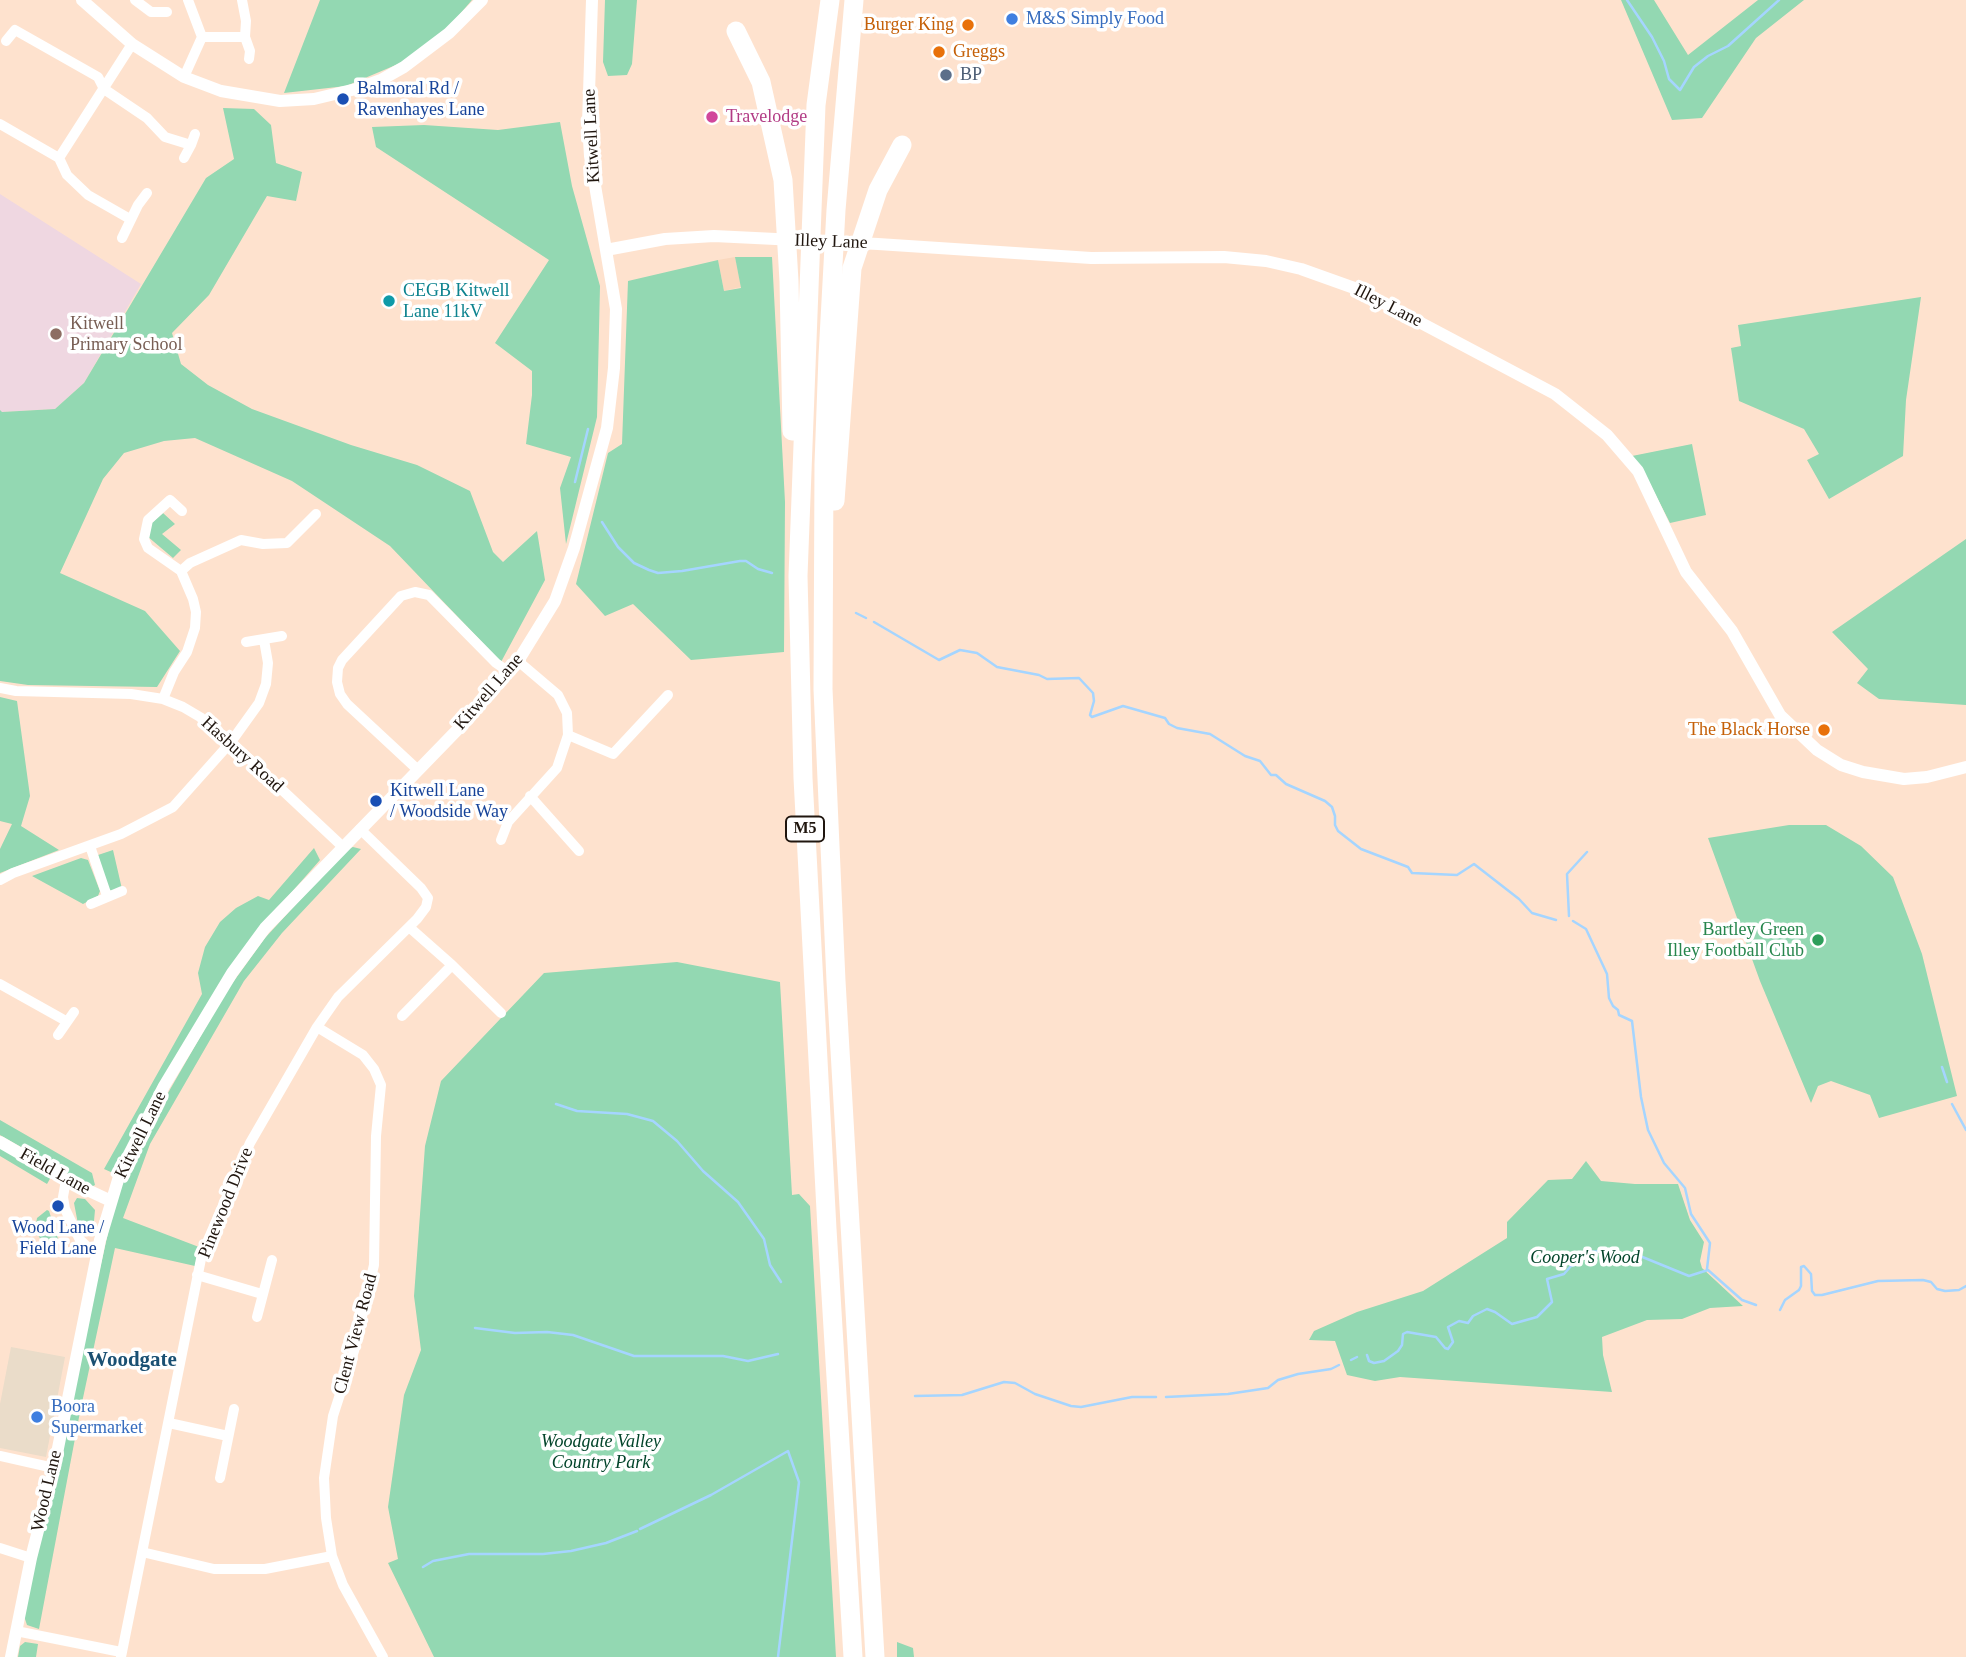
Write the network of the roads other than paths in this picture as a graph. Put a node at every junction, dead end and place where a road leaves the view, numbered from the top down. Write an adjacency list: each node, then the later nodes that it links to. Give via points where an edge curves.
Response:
1 (82, 0): 14 (street)
2 (135, 0): 9 (street, via 151,12)
3 (188, 0): 11 (street)
4 (242, 0): 12 (street)
5 (482, 0): 16 (street, via 449,33 404,66 356,89 280,101 221,91)
6 (592, 0): 25 (street, Kitwell Lane, via 589,135)
7 (830, 0): 29 (highway, M5, via 816,105)
8 (853, 0): 33 (highway, M5, via 828,356)
9 (167, 12)
10 (736, 31): 29 (highway, via 761,82 783,180)
11 (201, 37): 12 (street); 16 (street)
12 (245, 37): 15 (street)
13 (6, 41): 17 (street, via 15,30 98,77)
14 (132, 44): 16 (street); 17 (street)
15 (249, 59)
16 (184, 77)
17 (104, 89): 20 (street); 21 (street, via 147,118 165,137 193,139)
18 (0, 124): 20 (street)
19 (902, 145): 33 (highway, via 878,190 852,268)
20 (59, 158): 23 (street, via 67,175 88,195)
21 (184, 158)
22 (147, 193): 23 (street)
23 (130, 219): 24 (street)
24 (121, 238)
25 (606, 250): 34 (street, Kitwell Lane, via 616,309 607,428 555,601); 41 (street, Illey Lane, via 714,236 1091,258 1224,257 1289,266 1357,289 1555,394 1606,435 1638,471 1686,572 1732,631 1780,715 1817,750 1841,765 1904,779)
26 (182, 511): 28 (street, via 170,500 148,520 144,539 148,548)
27 (316, 514): 28 (street, via 286,543 241,540 190,563)
28 (181, 572): 38 (street, via 193,599 195,628)
29 (798, 576): 82 (highway, M5, via 803,778)
30 (282, 636): 31 (street)
31 (264, 640): 32 (street); 40 (street, via 266,684 259,703)
32 (246, 642)
33 (824, 660): 83 (highway, M5, via 828,824)
34 (518, 661): 35 (street, Kitwell Lane); 39 (street, via 558,695 567,713)
35 (509, 672): 42 (street, Kitwell Lane); 42 (street, via 429,595 401,596 342,660 337,682 347,704)
36 (0, 688): 38 (street, Hasbury Road)
37 (668, 695): 39 (street, via 612,754)
38 (163, 699): 40 (street, Hasbury Road, via 200,717)
39 (568, 734): 43 (street, via 557,768)
40 (231, 743): 46 (street, via 173,807); 47 (street, Hasbury Road)
41 (1966, 767)
42 (418, 770): 44 (street, Kitwell Lane)
43 (530, 796): 45 (street, via 508,822); 48 (street)
44 (360, 829): 47 (street, Kitwell Lane); 53 (street, Pinewood Drive, via 428,898)
45 (501, 840)
46 (90, 846): 49 (street); 51 (street)
47 (342, 847): 62 (street, Kitwell Lane, via 265,928 232,973 164,1086)
48 (579, 850)
49 (0, 880)
50 (122, 891): 51 (street)
51 (107, 896): 52 (street)
52 (91, 904)
53 (409, 927): 54 (street); 58 (street, Pinewood Drive, via 338,998)
54 (452, 965): 56 (street); 57 (street)
55 (0, 984): 59 (street, via 70,1017)
56 (501, 1013)
57 (402, 1016)
58 (317, 1027): 65 (street, Pinewood Drive, via 250,1143); 76 (street, Clent View Road, via 363,1055 381,1085 374,1265 333,1416 324,1478)
59 (58, 1035)
60 (0, 1142): 61 (street, Field Lane)
61 (66, 1180): 62 (street, Field Lane); 63 (street, via 65,1209 80,1240)
62 (110, 1201): 63 (street, Wood Lane)
63 (96, 1256): 72 (street, Wood Lane)
64 (271, 1260): 66 (street)
65 (197, 1275): 66 (street); 69 (street, Pinewood Drive)
66 (262, 1294): 67 (street)
67 (257, 1317)
68 (234, 1409): 70 (street)
69 (169, 1423): 70 (street); 75 (street, Pinewood Drive)
70 (228, 1436): 73 (street)
71 (0, 1456): 72 (street)
72 (54, 1468): 77 (street, Wood Lane)
73 (220, 1478)
74 (0, 1548): 77 (street)
75 (142, 1552): 76 (street, via 214,1569 265,1569); 79 (street, Pinewood Drive)
76 (332, 1556): 81 (street, Clent View Road)
77 (31, 1558): 78 (street, Wood Lane)
78 (16, 1631): 79 (street); 80 (street, Wood Lane)
79 (121, 1654)
80 (11, 1657)
81 (383, 1657)
82 (853, 1657)
83 (875, 1657)

